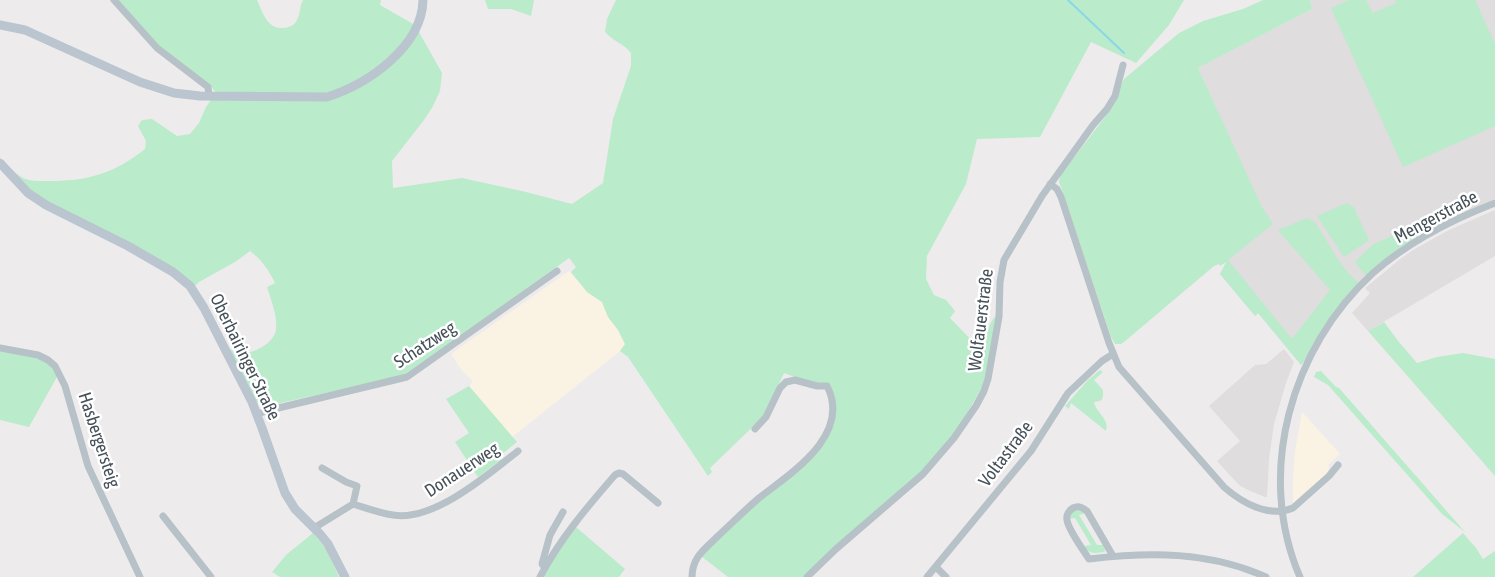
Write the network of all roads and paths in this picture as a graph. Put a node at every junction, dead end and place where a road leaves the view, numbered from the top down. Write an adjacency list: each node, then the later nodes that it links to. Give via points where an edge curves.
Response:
1 (114, 0): 5 (street, via 157,48 208,87)
2 (423, 0): 5 (street, via 419,25 398,53 373,74 340,93 312,97)
3 (0, 24): 5 (street, via 25,30 140,82 174,93)
4 (1123, 65): 7 (street, Wolfauerstraße, via 1115,96)
5 (209, 96)
6 (0, 163): 12 (street, Oberbairinger Straße, via 46,206 128,246 190,286)
7 (1050, 184): 11 (street, via 1061,197); 31 (street, Wolfauerstraße, via 1004,260 988,379 976,406 923,474)
8 (1495, 203): 19 (street, Mengerstraße, via 1401,251 1374,272 1331,320 1303,371 1293,399 1283,444)
9 (557, 271): 12 (street, Schatzweg, via 407,377)
10 (0, 348): 26 (street, Hasbergersteig, via 38,355 55,366 65,386 88,466)
11 (1113, 354): 19 (street, via 1119,367 1224,487 1254,507); 24 (street, Voltastraße, via 1068,393 1031,451)
12 (257, 414): 22 (street, Oberbairinger Straße, via 285,493)
13 (755, 429): 30 (street, via 786,382 827,386 833,406 831,421 814,451 703,550 694,561)
14 (518, 451): 18 (street, Donauerweg, via 473,485 426,512 394,516)
15 (1338, 465): 19 (street, via 1293,508)
16 (322, 468): 18 (street, via 357,486)
17 (658, 502): 25 (street, via 623,474 615,475)
18 (352, 504): 22 (street)
19 (1281, 511): 35 (street, Mengerstraße, via 1286,540)
20 (563, 512): 25 (street, via 550,535 542,564)
21 (163, 516): 27 (street)
22 (314, 528): 28 (street, Oberbairinger Straße)
23 (1113, 556): 23 (street, via 1087,511 1081,507 1071,509 1067,522 1089,559); 34 (street, via 1199,557)
24 (936, 567): 32 (street, Voltastraße); 33 (street)
25 (545, 568): 29 (street)
26 (140, 577)
27 (211, 577)
28 (345, 577)
29 (540, 577)
30 (692, 577)
31 (807, 577)
32 (927, 577)
33 (946, 577)
34 (1266, 577)
35 (1300, 577)

